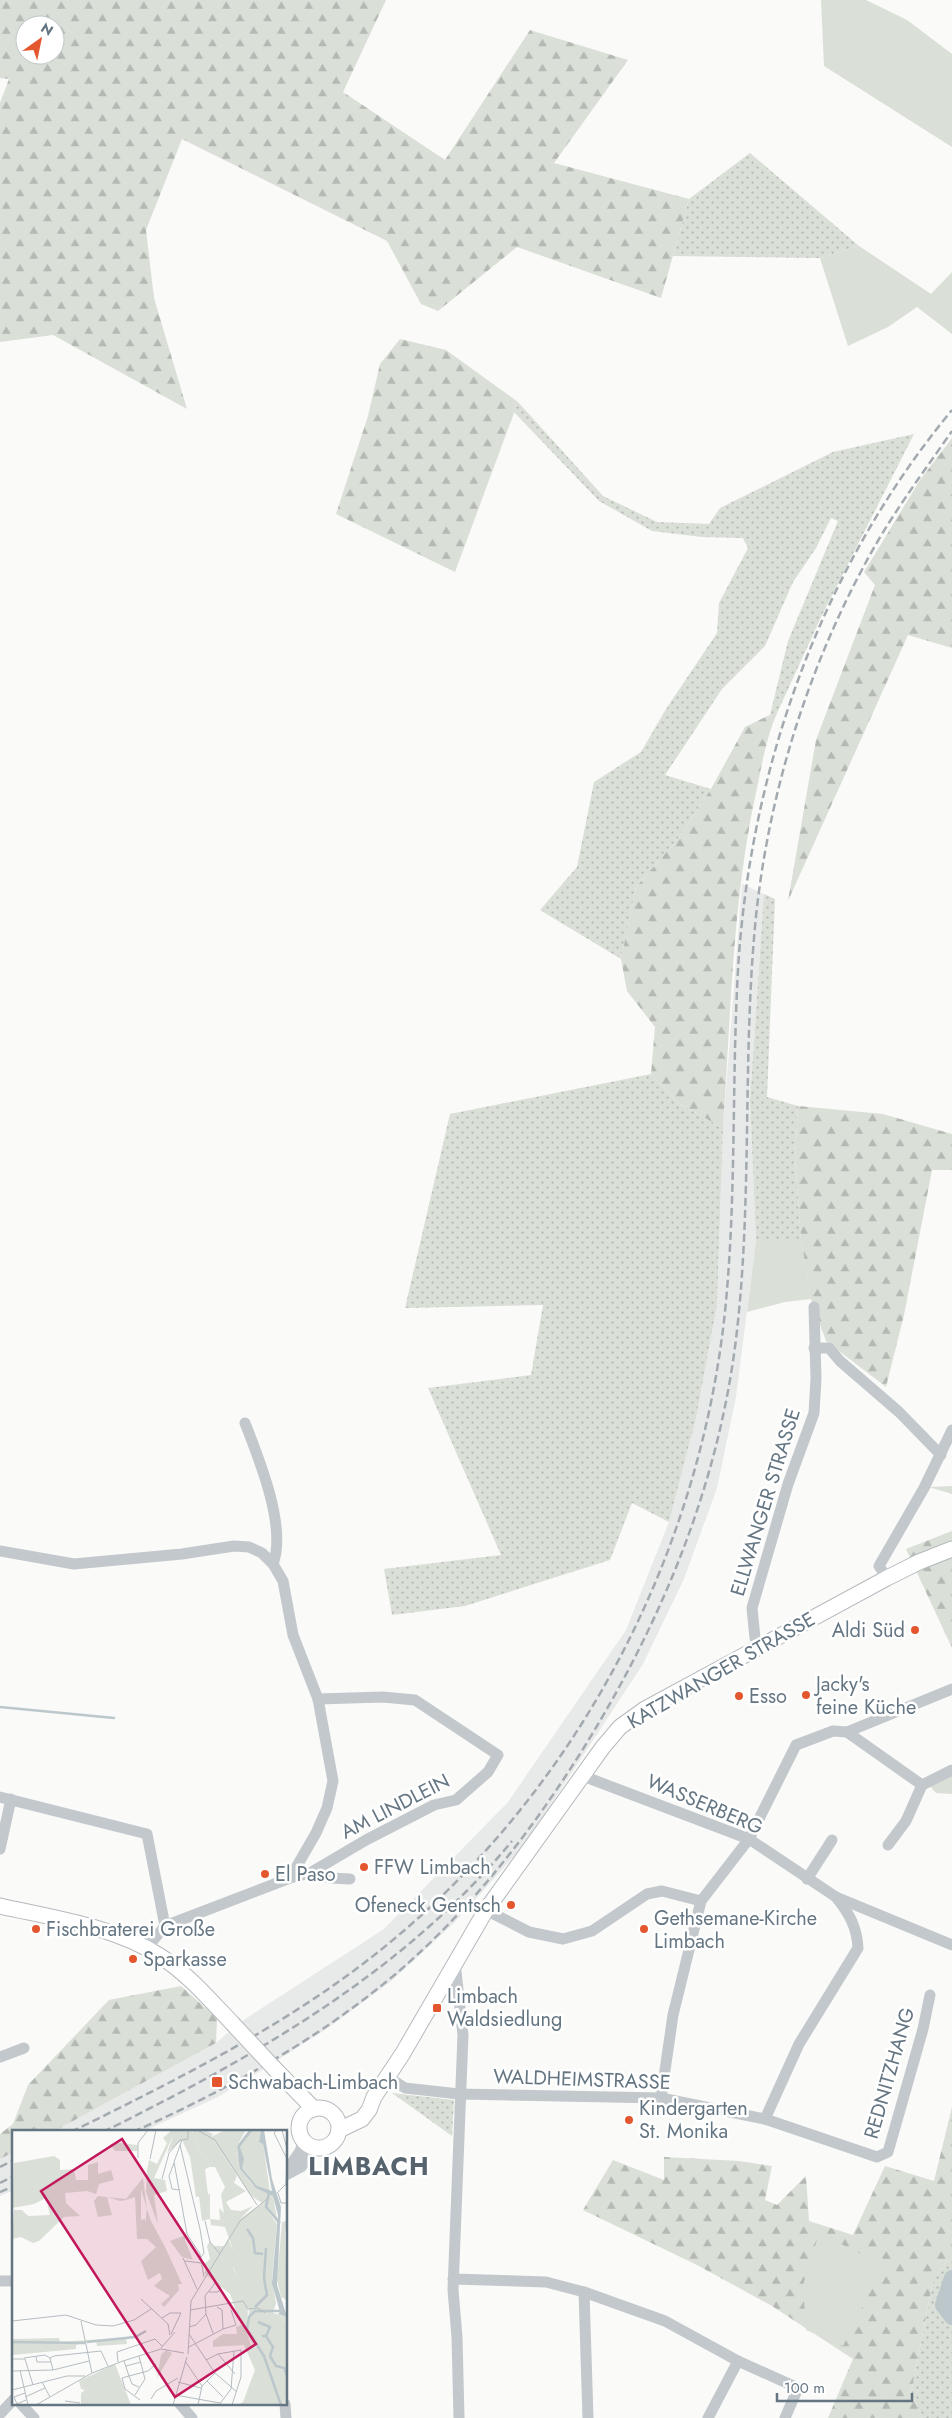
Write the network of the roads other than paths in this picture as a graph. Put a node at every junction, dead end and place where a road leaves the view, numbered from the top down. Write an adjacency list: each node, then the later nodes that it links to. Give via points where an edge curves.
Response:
1 (814, 1307): 2 (street, ELLWANGER STRASSE)
2 (814, 1348): 5 (street, via 829,1348); 10 (street, ELLWANGER STRASSE, via 814,1413 785,1492 752,1608 755,1638)
3 (245, 1423): 8 (street, via 265,1474 274,1514 277,1554)
4 (952, 1430): 5 (street)
5 (941, 1455): 9 (street, via 885,1553 880,1566)
6 (952, 1549): 9 (main road, KATZWANGER STRASSE)
7 (0, 1551): 8 (street, via 74,1564 234,1546 249,1547 262,1553)
8 (273, 1564): 12 (street, via 283,1581 293,1635)
9 (887, 1578): 10 (main road, KATZWANGER STRASSE)
10 (760, 1646): 15 (main road, KATZWANGER STRASSE, via 633,1716 603,1747)
11 (952, 1689): 13 (street)
12 (318, 1699): 22 (street, AM LINDLEIN, via 383,1697 416,1700 498,1755 488,1772 456,1800 434,1805); 23 (street, via 333,1781 316,1834)
13 (847, 1732): 16 (street); 18 (street, via 833,1731 796,1745)
14 (952, 1770): 16 (street)
15 (583, 1776): 18 (street, WASSERBERG); 29 (main road, KATZWANGER STRASSE)
16 (922, 1785): 20 (street, via 906,1821)
17 (5, 1798): 21 (street); 30 (street, via 147,1834)
18 (749, 1839): 25 (street, WASSERBERG); 27 (street)
19 (832, 1840): 25 (street)
20 (888, 1844)
21 (0, 1849)
22 (310, 1873): 23 (street); 24 (street)
23 (290, 1878): 30 (street)
24 (350, 1879)
25 (807, 1879): 26 (street, WASSERBERG)
26 (836, 1896): 31 (street, WASSERBERG); 43 (street, via 849,1913 858,1935 858,1948 799,2044)
27 (701, 1901): 29 (street, via 662,1891 647,1894 592,1931 563,1939 529,1932); 40 (street, via 673,2015)
28 (0, 1906): 32 (main road, via 93,1928)
29 (486, 1910): 33 (main road, KATZWANGER STRASSE)
30 (165, 1926): 32 (street)
31 (952, 1945)
32 (146, 1948): 38 (main road, bridge, via 188,1977)
33 (455, 1960): 37 (main road, KATZWANGER STRASSE); 39 (street, via 463,2035)
34 (930, 1995): 43 (street, REDNITZHANG, via 888,2152 877,2157)
35 (24, 2048): 36 (street)
36 (0, 2057)
37 (388, 2077): 39 (street, WALDHEIMSTRASSE, via 405,2088); 44 (main road, KATZWANGER STRASSE, via 362,2119)
38 (289, 2084): 41 (main road); 42 (main road)
39 (459, 2094): 40 (street, WALDHEIMSTRASSE); 47 (street)
40 (661, 2098): 43 (street, WALDHEIMSTRASSE)
41 (314, 2109): 42 (main road); 44 (main road, via 331,2112)
42 (302, 2118): 45 (main road, via 300,2134)
43 (765, 2119)
44 (338, 2125): 45 (main road, via 332,2144 324,2147)
45 (310, 2145): 46 (street, via 300,2151)
46 (288, 2171)
47 (453, 2279): 48 (street, via 546,2282); 56 (street)
48 (584, 2292): 49 (street, via 665,2321); 57 (street)
49 (738, 2361): 58 (street); 59 (street, via 798,2388)
50 (12, 2401): 53 (street)
51 (22, 2406): 54 (street)
52 (182, 2406): 55 (street)
53 (0, 2414)
54 (34, 2418)
55 (192, 2418)
56 (459, 2418)
57 (588, 2418)
58 (708, 2418)
59 (785, 2418)

